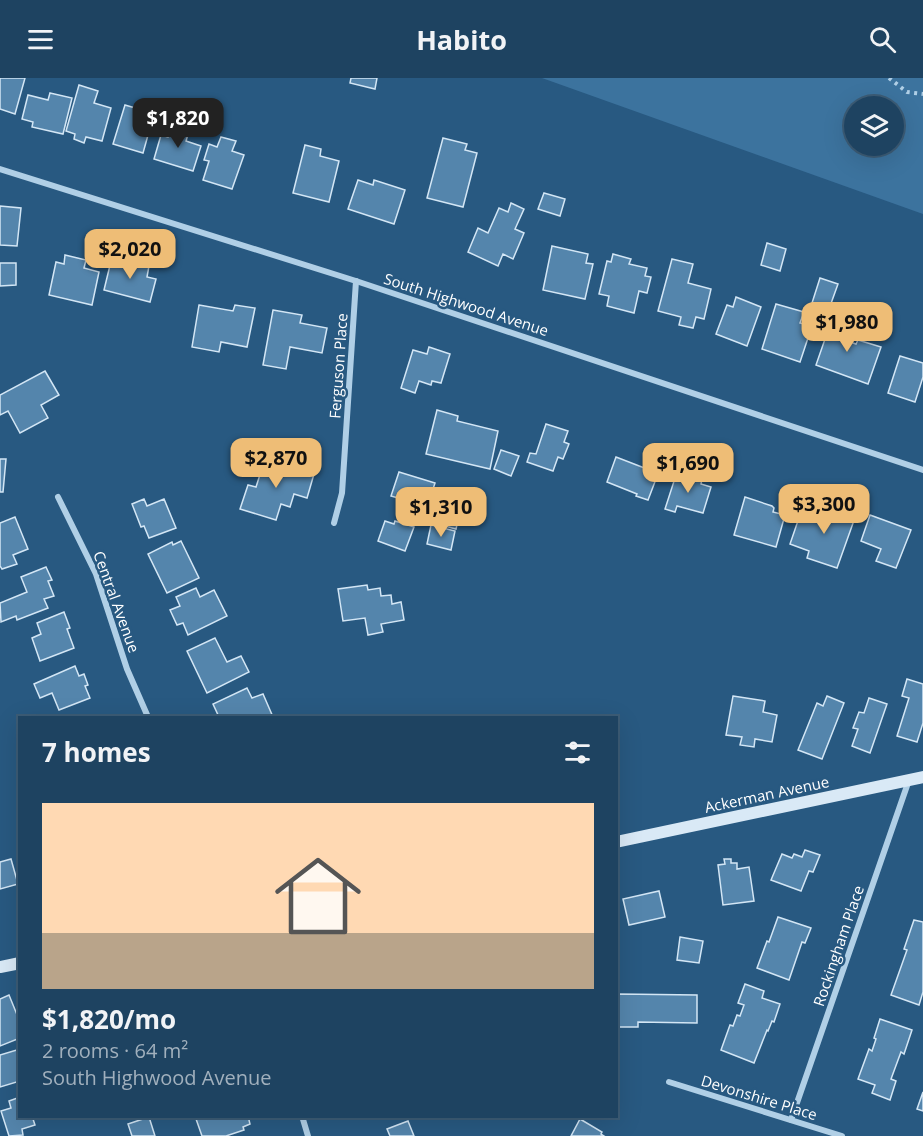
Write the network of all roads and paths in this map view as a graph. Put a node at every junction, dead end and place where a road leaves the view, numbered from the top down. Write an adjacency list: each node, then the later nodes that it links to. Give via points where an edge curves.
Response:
1 (889, 78): 2 (path, via 907,92)
2 (923, 94)
3 (0, 169): 4 (street, South Highwood Avenue)
4 (356, 281): 5 (street, South Highwood Avenue); 7 (street, Ferguson Place, via 342,493)
5 (923, 470)
6 (58, 497): 8 (street, Central Avenue, via 96,574 127,669)
7 (334, 523)
8 (148, 716)
9 (923, 777): 10 (street, Ackerman Avenue)
10 (909, 780): 11 (street, Ackerman Avenue); 16 (street, Rockingham Place)
11 (618, 842)
12 (18, 963): 13 (street)
13 (0, 967)
14 (669, 1082): 16 (street, Devonshire Place)
15 (303, 1118): 17 (street)
16 (791, 1120): 18 (street, Devonshire Place)
17 (308, 1136)
18 (842, 1136)

